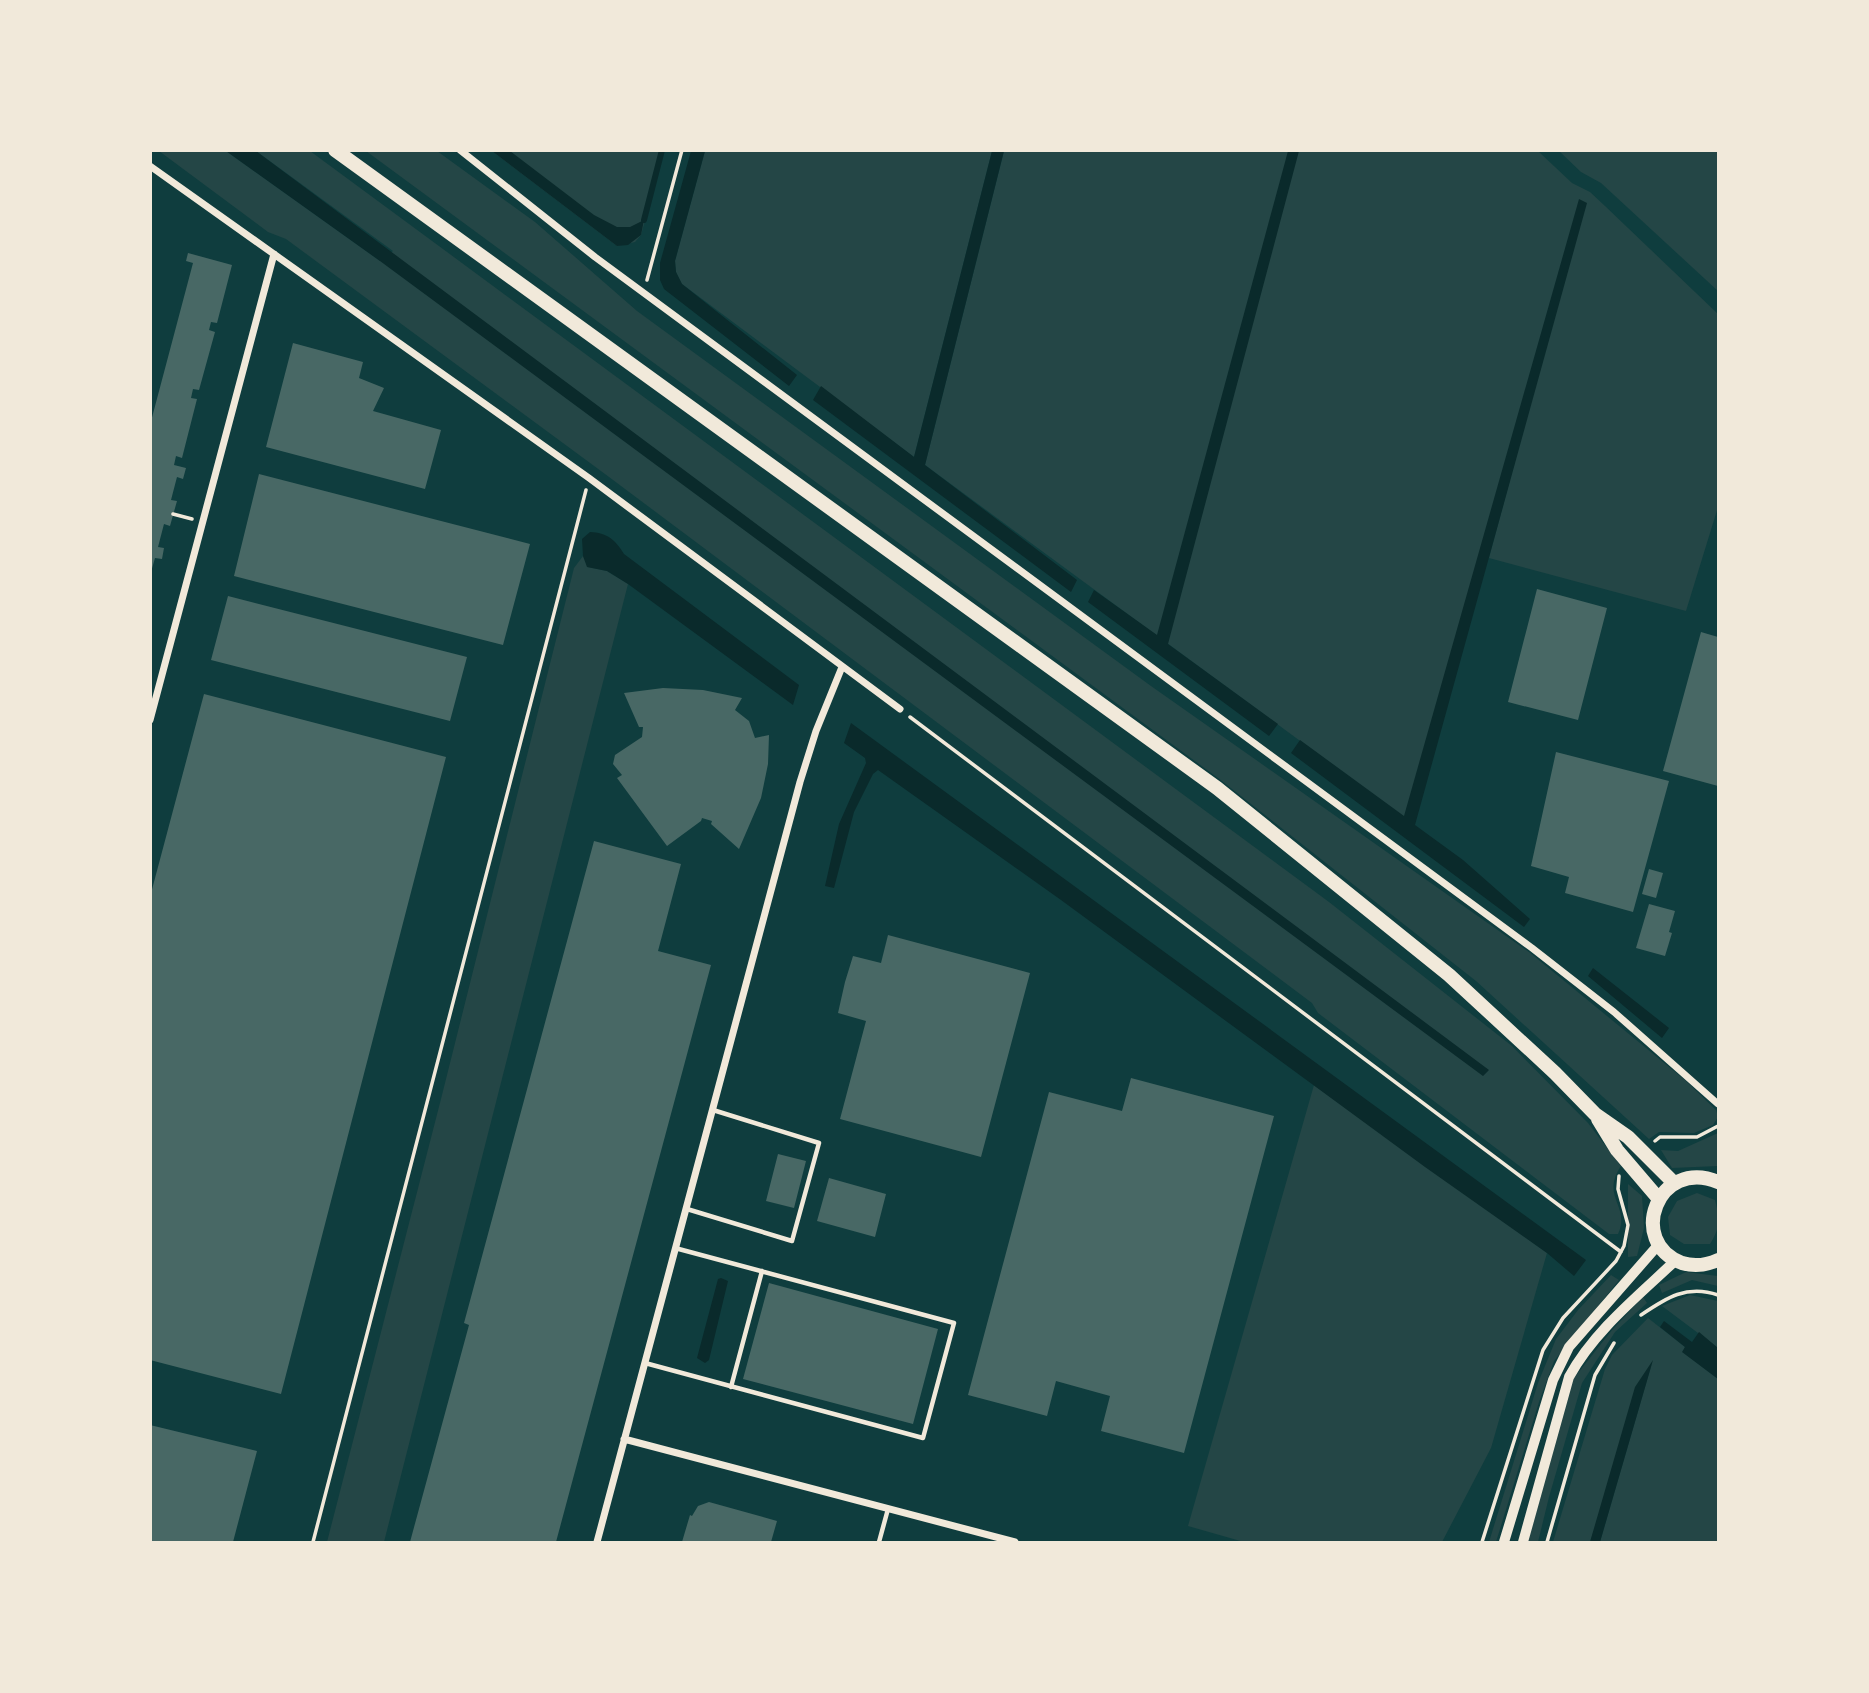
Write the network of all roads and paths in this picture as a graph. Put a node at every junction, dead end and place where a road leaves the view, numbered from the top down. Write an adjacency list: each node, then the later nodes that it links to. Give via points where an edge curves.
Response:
1 (335, 150): 15 (main road, via 1217,788 1449,975)
2 (460, 150): 6 (street)
3 (682, 150): 6 (path)
4 (150, 166): 5 (street)
5 (274, 254): 7 (street); 9 (street)
6 (643, 292): 13 (street, via 1532,947)
7 (589, 478): 10 (street); 36 (path)
8 (173, 514): 9 (path)
9 (203, 522): 12 (street)
10 (842, 667): 11 (street); 14 (street, via 800,782)
11 (900, 709): 25 (path)
12 (150, 720)
13 (1718, 1104)
14 (712, 1110): 22 (street); 22 (lane, via 820,1143 792,1241)
15 (1595, 1114): 17 (main road); 18 (main road)
16 (1718, 1126): 17 (path, via 1698,1137 1660,1137)
17 (1643, 1152): 20 (main road)
18 (1630, 1165): 21 (main road); 25 (path, via 1617,1182 1628,1225)
19 (1718, 1182): 20 (main road, via 1697,1177)
20 (1674, 1183): 21 (main road)
21 (1658, 1198): 23 (main road, via 1653,1221)
22 (686, 1208): 24 (street)
23 (1659, 1244): 26 (main road); 41 (street, via 1569,1347 1553,1380)
24 (675, 1248): 28 (lane); 32 (street)
25 (1621, 1252): 40 (path, via 1563,1318 1543,1350)
26 (1676, 1260): 27 (main road, via 1699,1266); 42 (street, via 1601,1333 1572,1371)
27 (1718, 1260)
28 (762, 1271): 33 (lane); 33 (lane, via 954,1323 923,1438)
29 (1718, 1295): 30 (path, via 1692,1290 1675,1294)
30 (1635, 1319)
31 (1616, 1339): 43 (path, via 1595,1376)
32 (644, 1363): 33 (lane); 34 (street)
33 (732, 1387)
34 (624, 1439): 35 (street); 37 (street)
35 (888, 1509): 38 (lane); 39 (street)
36 (313, 1542)
37 (597, 1542)
38 (879, 1542)
39 (1015, 1542)
40 (1482, 1542)
41 (1503, 1542)
42 (1523, 1542)
43 (1547, 1542)

